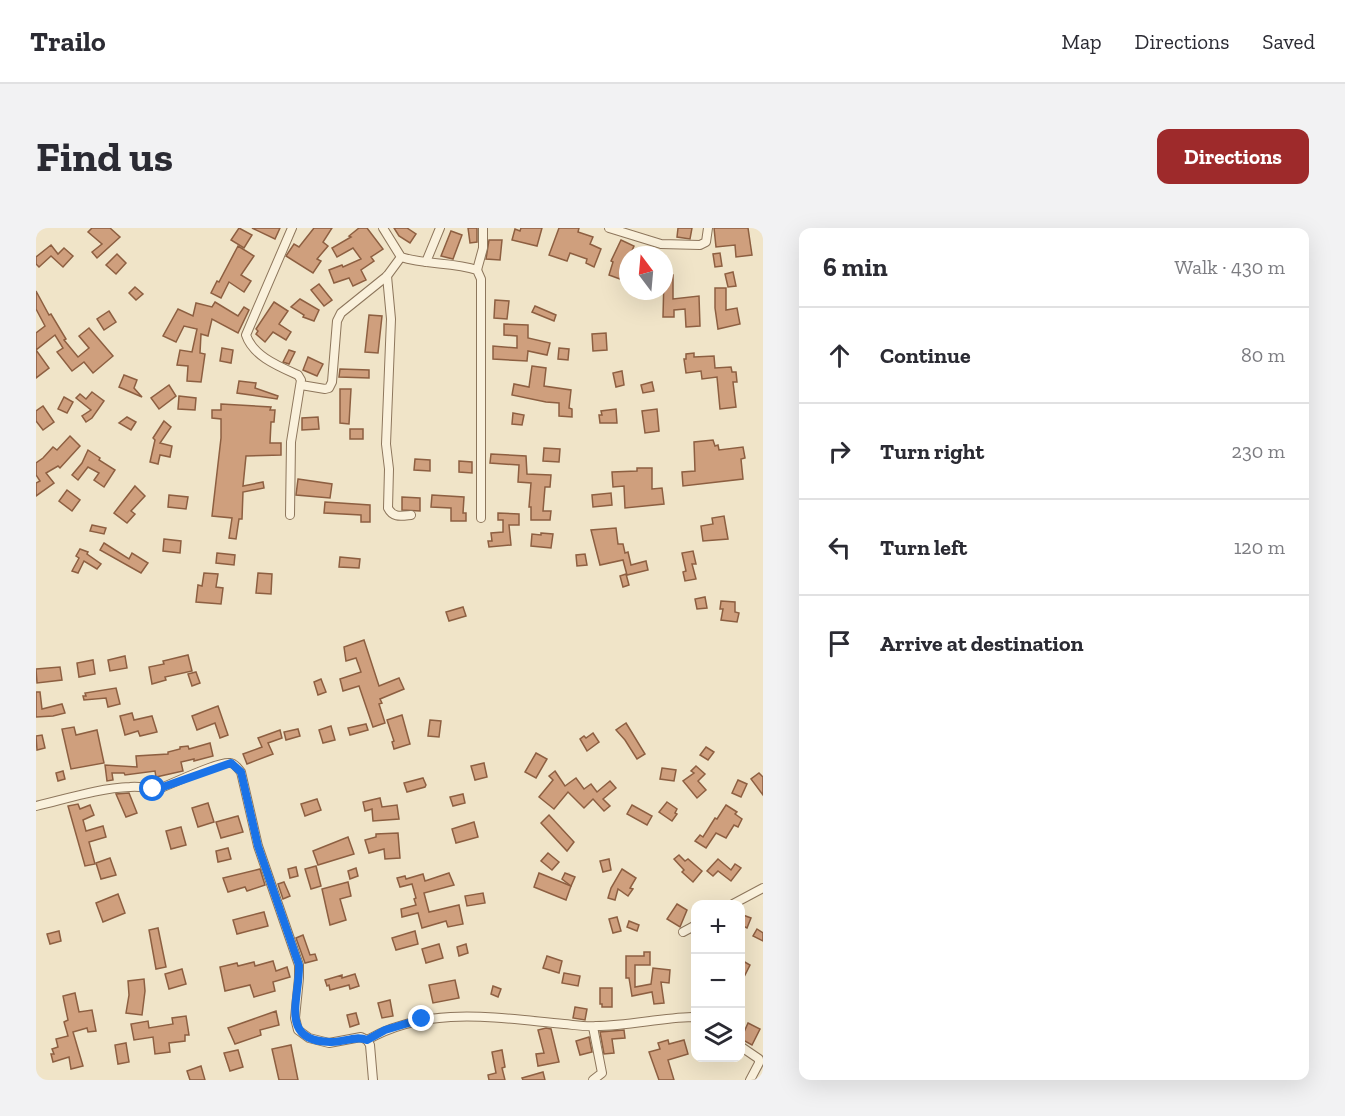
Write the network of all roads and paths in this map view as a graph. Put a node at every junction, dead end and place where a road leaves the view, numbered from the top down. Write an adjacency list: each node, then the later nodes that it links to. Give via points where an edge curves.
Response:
1 (292, 228): 11 (street, via 246,335 255,352 298,375)
2 (383, 228): 7 (street)
3 (440, 228): 8 (street)
4 (483, 228): 9 (street)
5 (609, 228): 6 (street, via 661,244 700,245 706,242)
6 (708, 228)
7 (400, 258): 8 (street); 10 (street)
8 (426, 262): 9 (street)
9 (477, 270): 14 (street, via 482,296)
10 (387, 276): 11 (street, via 336,321 329,388); 13 (street, via 391,319 386,444 388,508 396,516)
11 (301, 385): 12 (street, via 291,442)
12 (290, 515)
13 (411, 515)
14 (481, 518)
15 (36, 807): 22 (street, via 110,789 163,787 220,765 234,764 241,772 258,846 299,965 296,1026 309,1038 330,1042 361,1037)
16 (762, 891): 17 (street)
17 (742, 900)
18 (691, 928): 19 (street)
19 (683, 932)
20 (691, 1017): 21 (street)
21 (593, 1027): 22 (street, via 471,1015 412,1022); 26 (street, via 602,1073)
22 (367, 1040): 25 (street)
23 (745, 1048): 24 (street)
24 (761, 1055): 27 (street)
25 (374, 1080)
26 (593, 1080)
27 (750, 1080)

